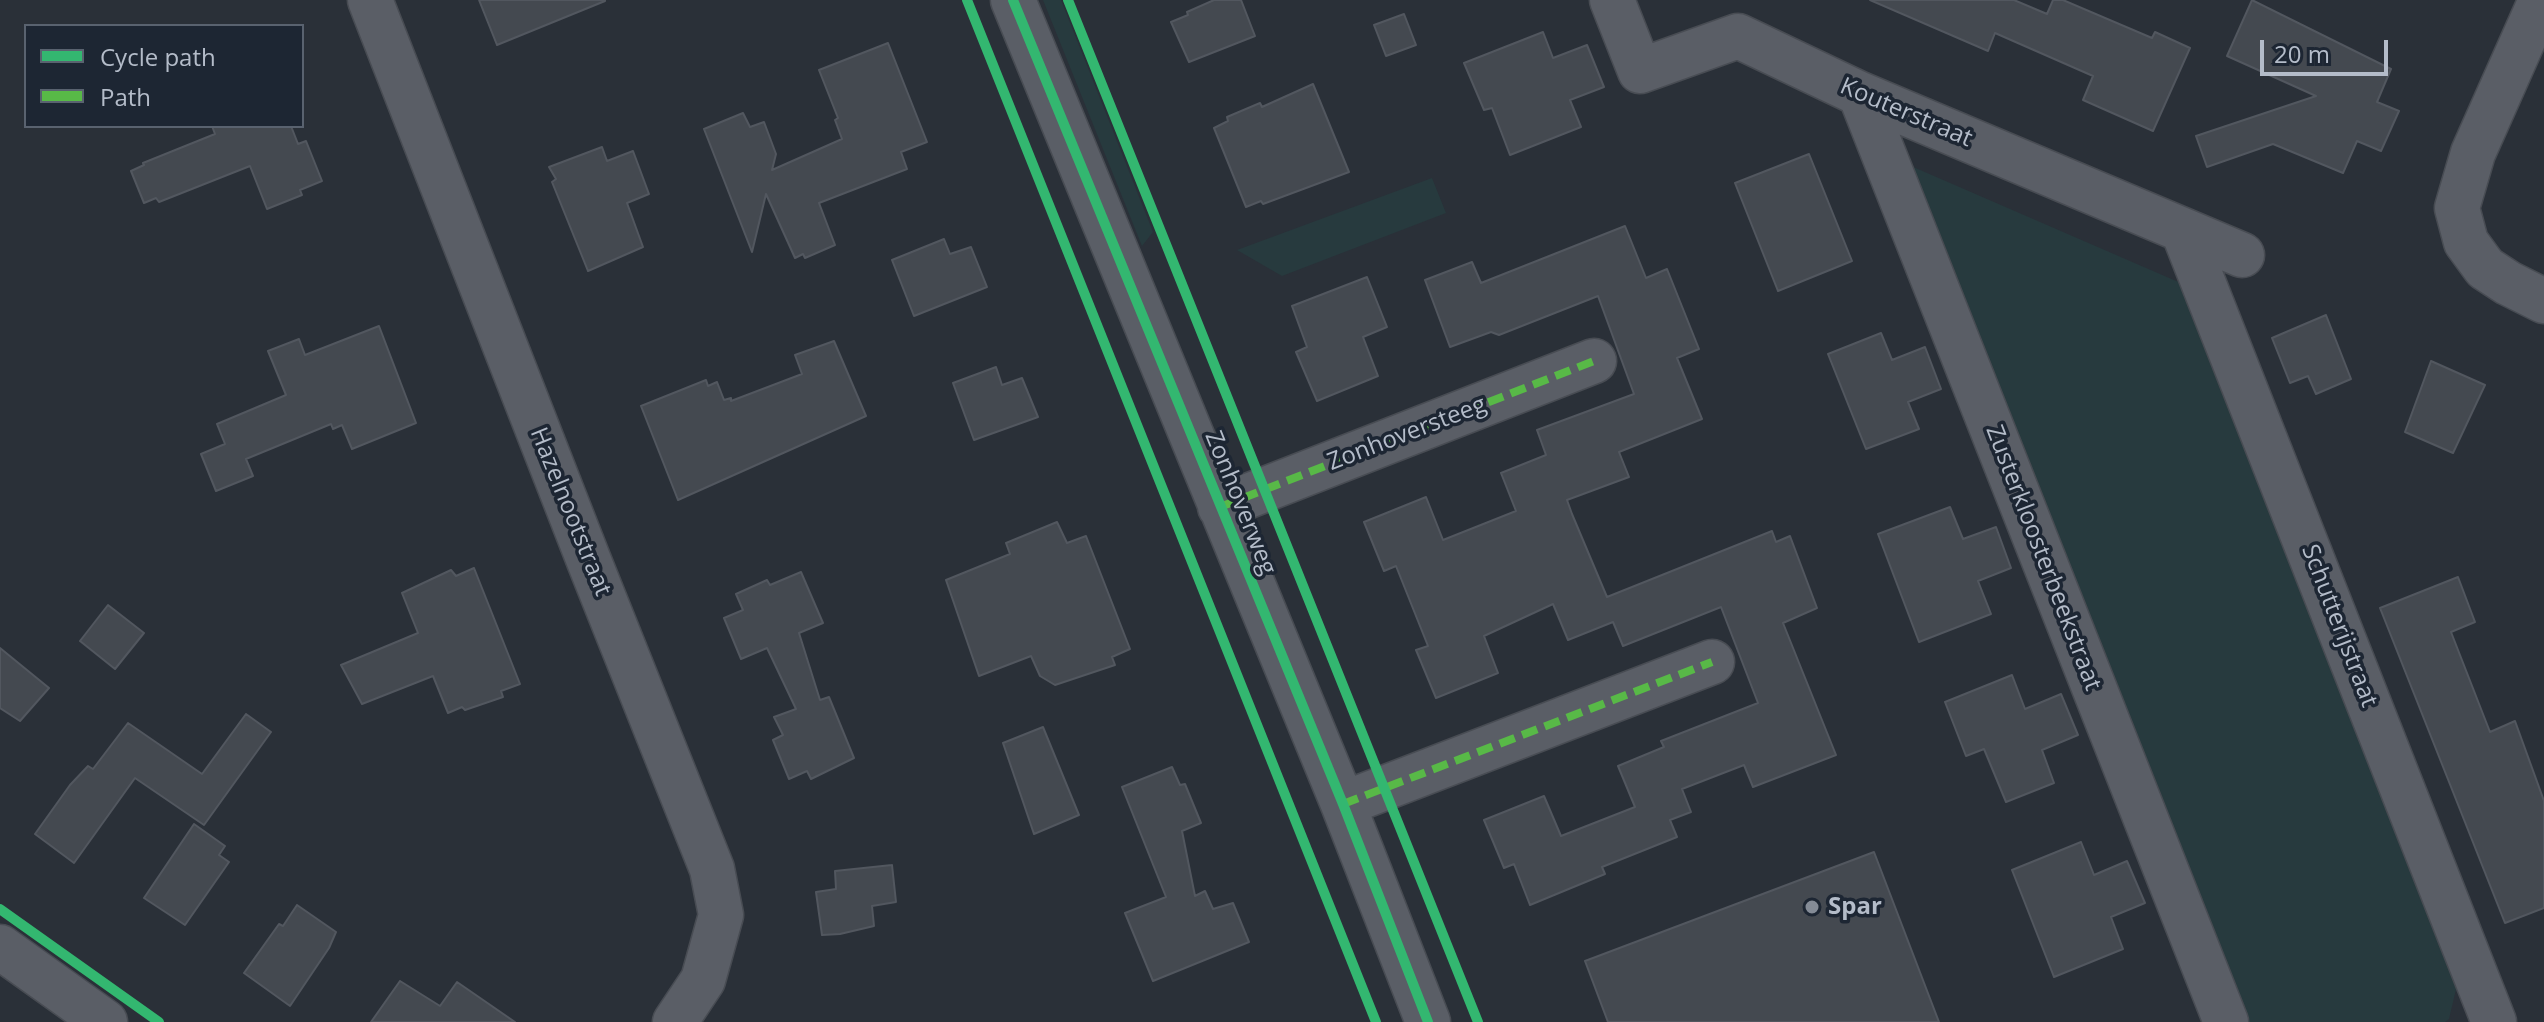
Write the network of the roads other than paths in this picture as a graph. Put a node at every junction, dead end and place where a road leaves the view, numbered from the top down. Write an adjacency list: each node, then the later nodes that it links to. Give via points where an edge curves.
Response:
1 (370, 0): 15 (street, Hazelnootstraat, via 712,869 721,915 703,980)
2 (1013, 0): 10 (street, Zonhoverweg)
3 (1612, 0): 5 (street, Kouterstraat, via 1640,71 1738,36)
4 (2541, 0): 8 (street, via 2473,153 2457,208 2466,242 2485,268)
5 (1860, 94): 6 (street, Kouterstraat); 17 (street, Zusterkloosterbeekstraat)
6 (2183, 231): 7 (street, Kouterstraat); 18 (street, Schutterijstraat)
7 (2242, 255)
8 (2544, 301)
9 (1594, 361): 10 (street, Zonhoversteeg)
10 (1220, 507): 12 (street, Zonhoverweg)
11 (1712, 662): 12 (street)
12 (1343, 804): 16 (street, Zonhoverweg)
13 (0, 947): 14 (street)
14 (105, 1022)
15 (675, 1022)
16 (1428, 1022)
17 (2226, 1022)
18 (2494, 1022)

